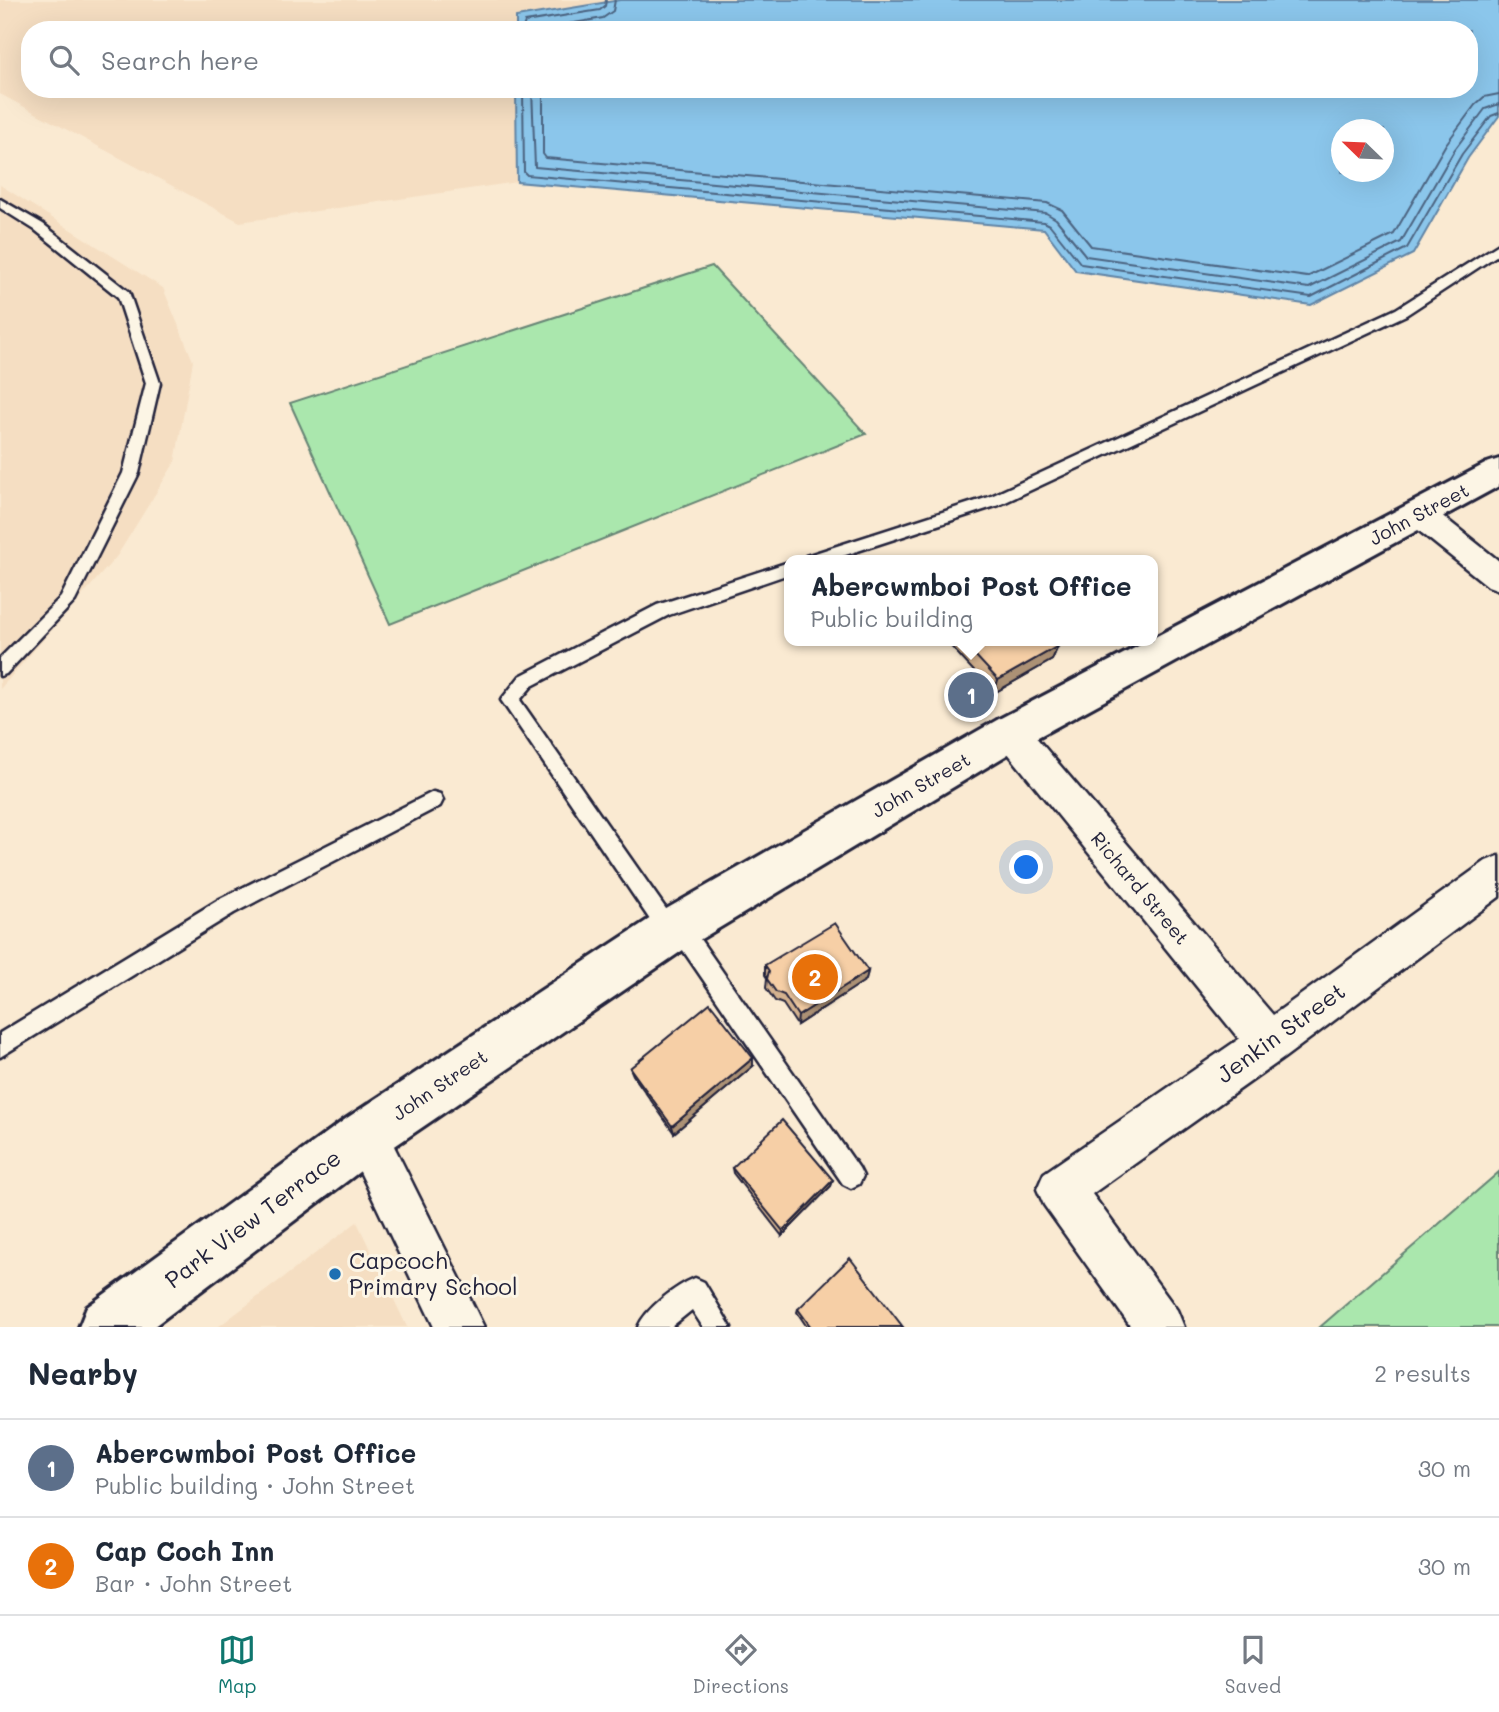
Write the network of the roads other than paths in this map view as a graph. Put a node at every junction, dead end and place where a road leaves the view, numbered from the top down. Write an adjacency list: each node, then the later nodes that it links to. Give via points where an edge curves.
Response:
1 (0, 203): 8 (lane, via 39,227 124,295 153,383 131,473 67,601)
2 (1499, 247): 5 (lane, via 1401,312 994,501)
3 (1499, 471): 4 (main road, John Street)
4 (1419, 514): 7 (street); 9 (main road, John Street)
5 (827, 555)
6 (784, 570): 12 (lane, via 663,610 526,681 510,700)
7 (1499, 578)
8 (0, 669)
9 (1011, 732): 12 (main road, John Street); 13 (street, Richard Street)
10 (433, 800): 14 (lane, via 227,906)
11 (1499, 874): 13 (street, Jenkin Street)
12 (675, 929): 15 (main road, John Street); 16 (lane)
13 (1269, 1043): 21 (street, Jenkin Street, via 1060,1189)
14 (0, 1046)
15 (365, 1136): 17 (main road, Park View Terrace); 18 (street)
16 (851, 1176)
17 (107, 1327)
18 (460, 1327)
19 (650, 1327): 20 (lane, via 695,1291)
20 (718, 1327)
21 (1160, 1327)

